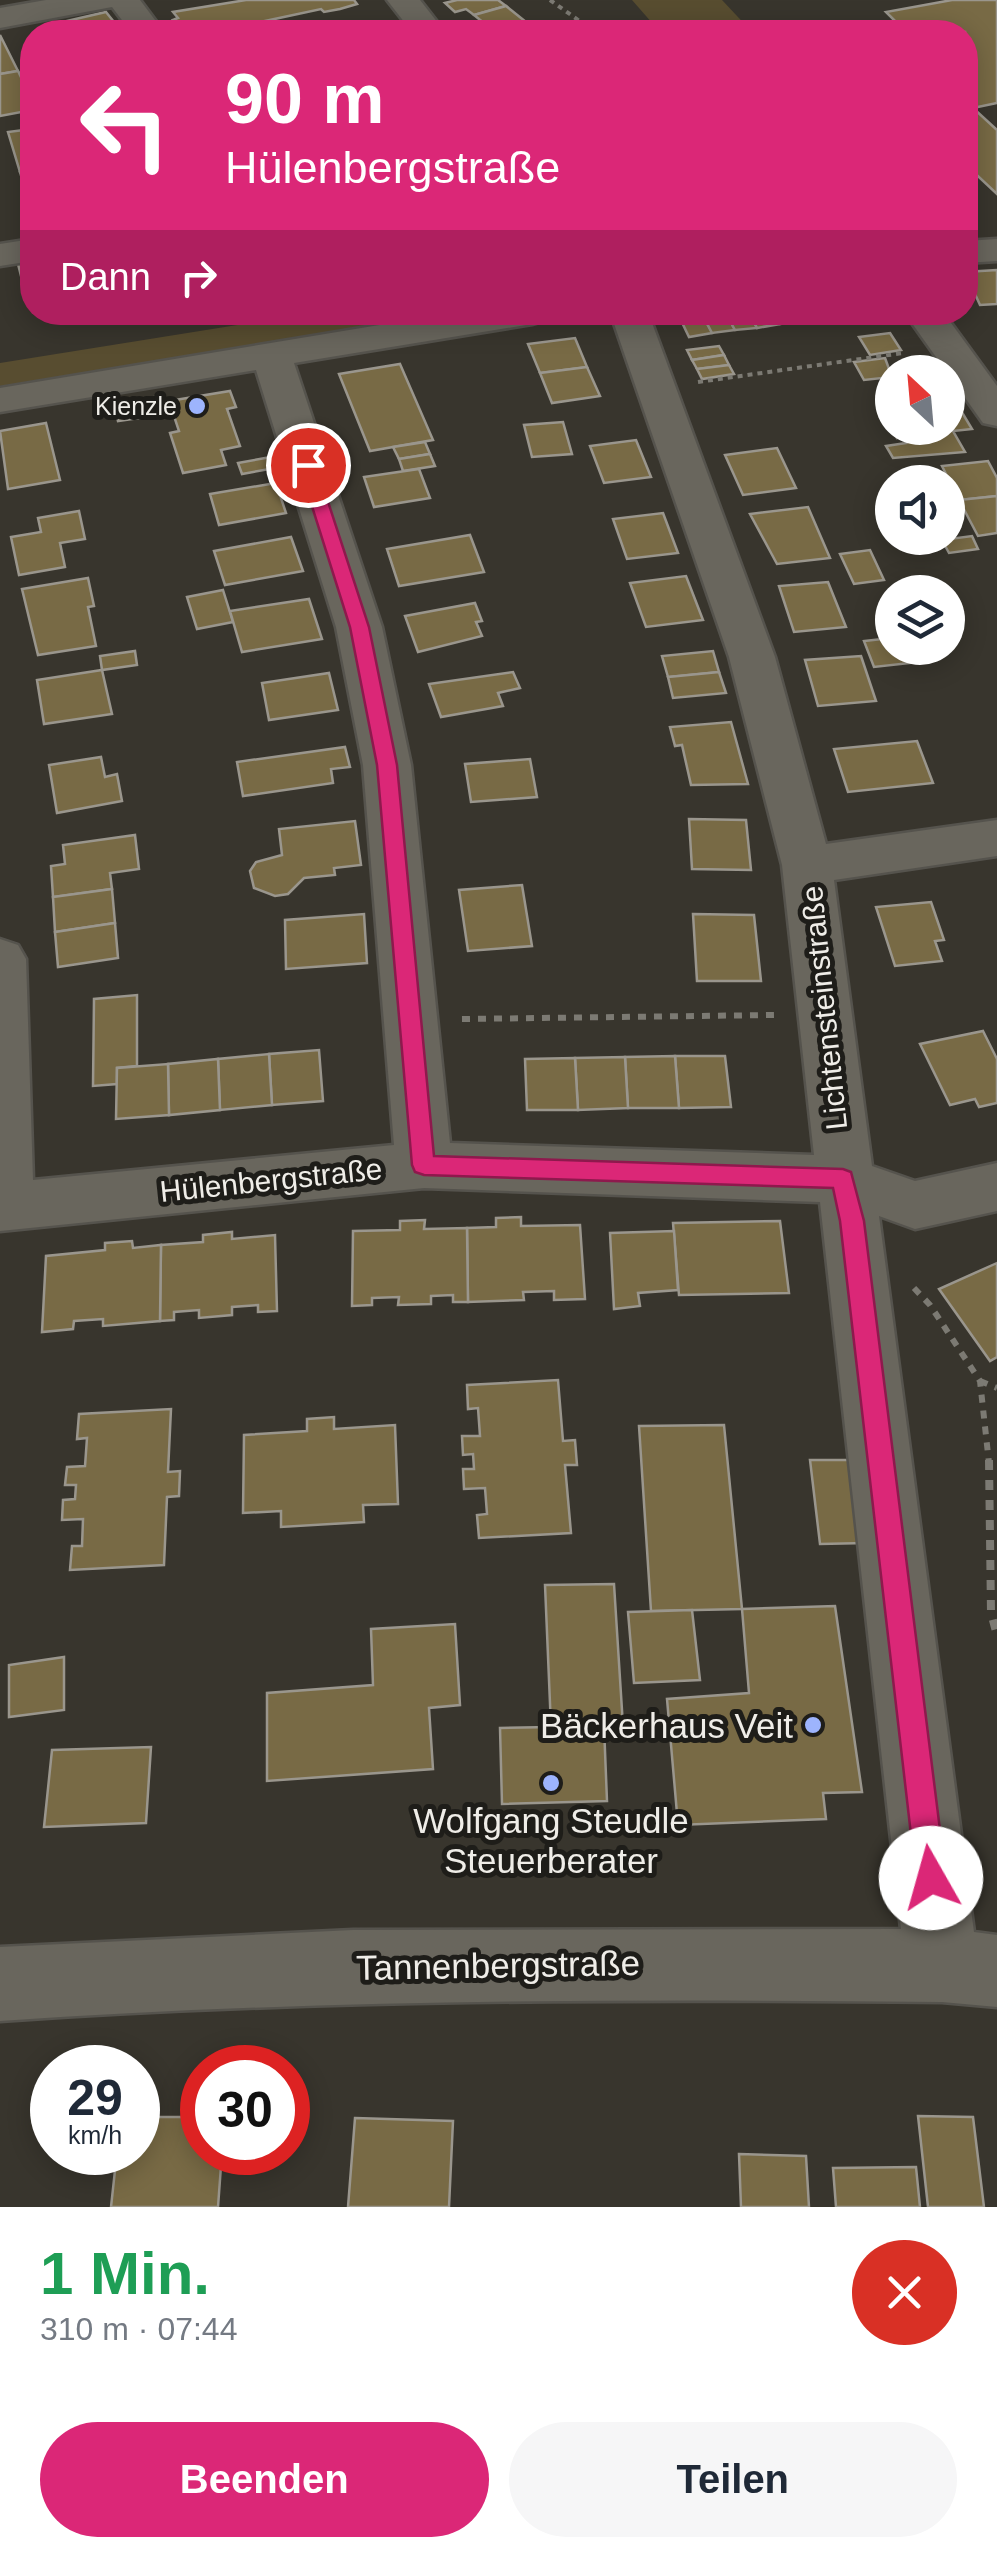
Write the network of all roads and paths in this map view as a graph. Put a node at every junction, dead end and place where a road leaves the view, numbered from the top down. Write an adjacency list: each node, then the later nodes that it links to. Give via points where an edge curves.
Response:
1 (103, 0): 4 (street); 5 (street)
2 (403, 0): 6 (street)
3 (550, 0): 7 (path)
4 (0, 18)
5 (131, 20)
6 (419, 20)
7 (578, 20)
8 (451, 325): 12 (street)
9 (635, 325): 13 (street, Lichtensteinstraße)
10 (934, 325): 11 (street)
11 (949, 346): 13 (path); 15 (street)
12 (271, 354): 14 (street); 20 (street, via 360,627 387,765)
13 (657, 387): 17 (street, Lichtensteinstraße, via 752,657)
14 (0, 400)
15 (997, 414)
16 (997, 838): 17 (street)
17 (808, 865): 19 (street, Lichtensteinstraße)
18 (0, 959): 24 (street)
19 (824, 1014): 20 (path); 23 (street, Lichtensteinstraße)
20 (410, 1020): 21 (street)
21 (424, 1165): 23 (street, Hülenbergstraße); 24 (street, Hülenbergstraße)
22 (997, 1187): 23 (street, Hülenbergstraße, via 915,1205)
23 (848, 1200): 25 (path); 29 (street, Lichtensteinstraße)
24 (3, 1206)
25 (980, 1382): 26 (path); 27 (path)
26 (997, 1388)
27 (994, 1586): 28 (path)
28 (997, 1636)
29 (969, 1968): 30 (street, Tannenbergstraße, via 565,1962 144,1973)
30 (0, 1984)

